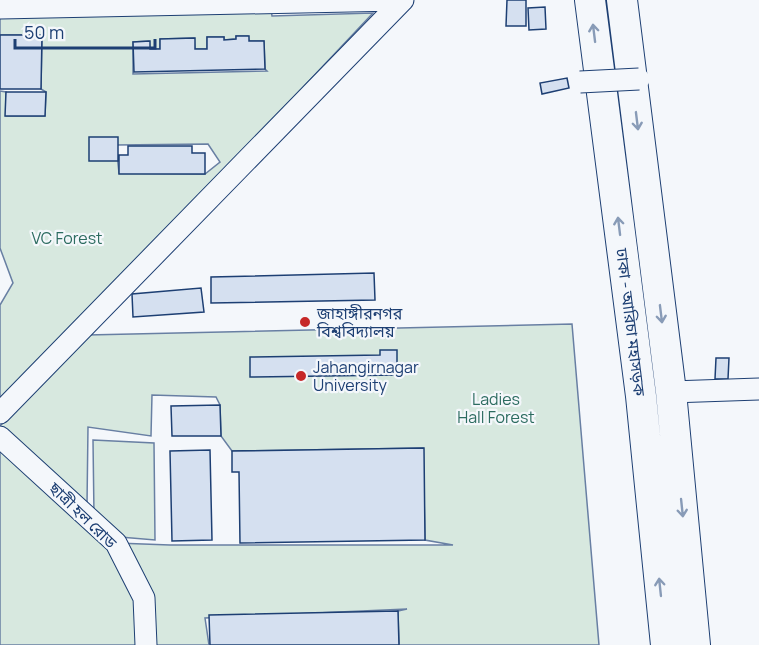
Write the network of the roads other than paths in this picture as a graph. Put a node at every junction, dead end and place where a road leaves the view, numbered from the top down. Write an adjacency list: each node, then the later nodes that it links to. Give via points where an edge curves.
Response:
1 (398, 0): 5 (street)
2 (404, 0): 10 (street)
3 (590, 0): 13 (highway, ঢাকা - আরিচা মহাসড়ক, one-way to 3, via 641,396)
4 (622, 0): 9 (highway, ঢাকা - আরিচা মহাসড়ক, one-way to 9)
5 (0, 8)
6 (639, 79): 7 (street, bridge)
7 (580, 82)
8 (759, 388): 9 (street)
9 (671, 392): 14 (highway, ঢাকা - আরিচা মহাসড়ক, one-way to 14)
10 (0, 413)
11 (0, 436): 12 (street, ছাত্রী হল রোড, via 116,543 144,598)
12 (146, 645)
13 (666, 645)
14 (695, 645)

